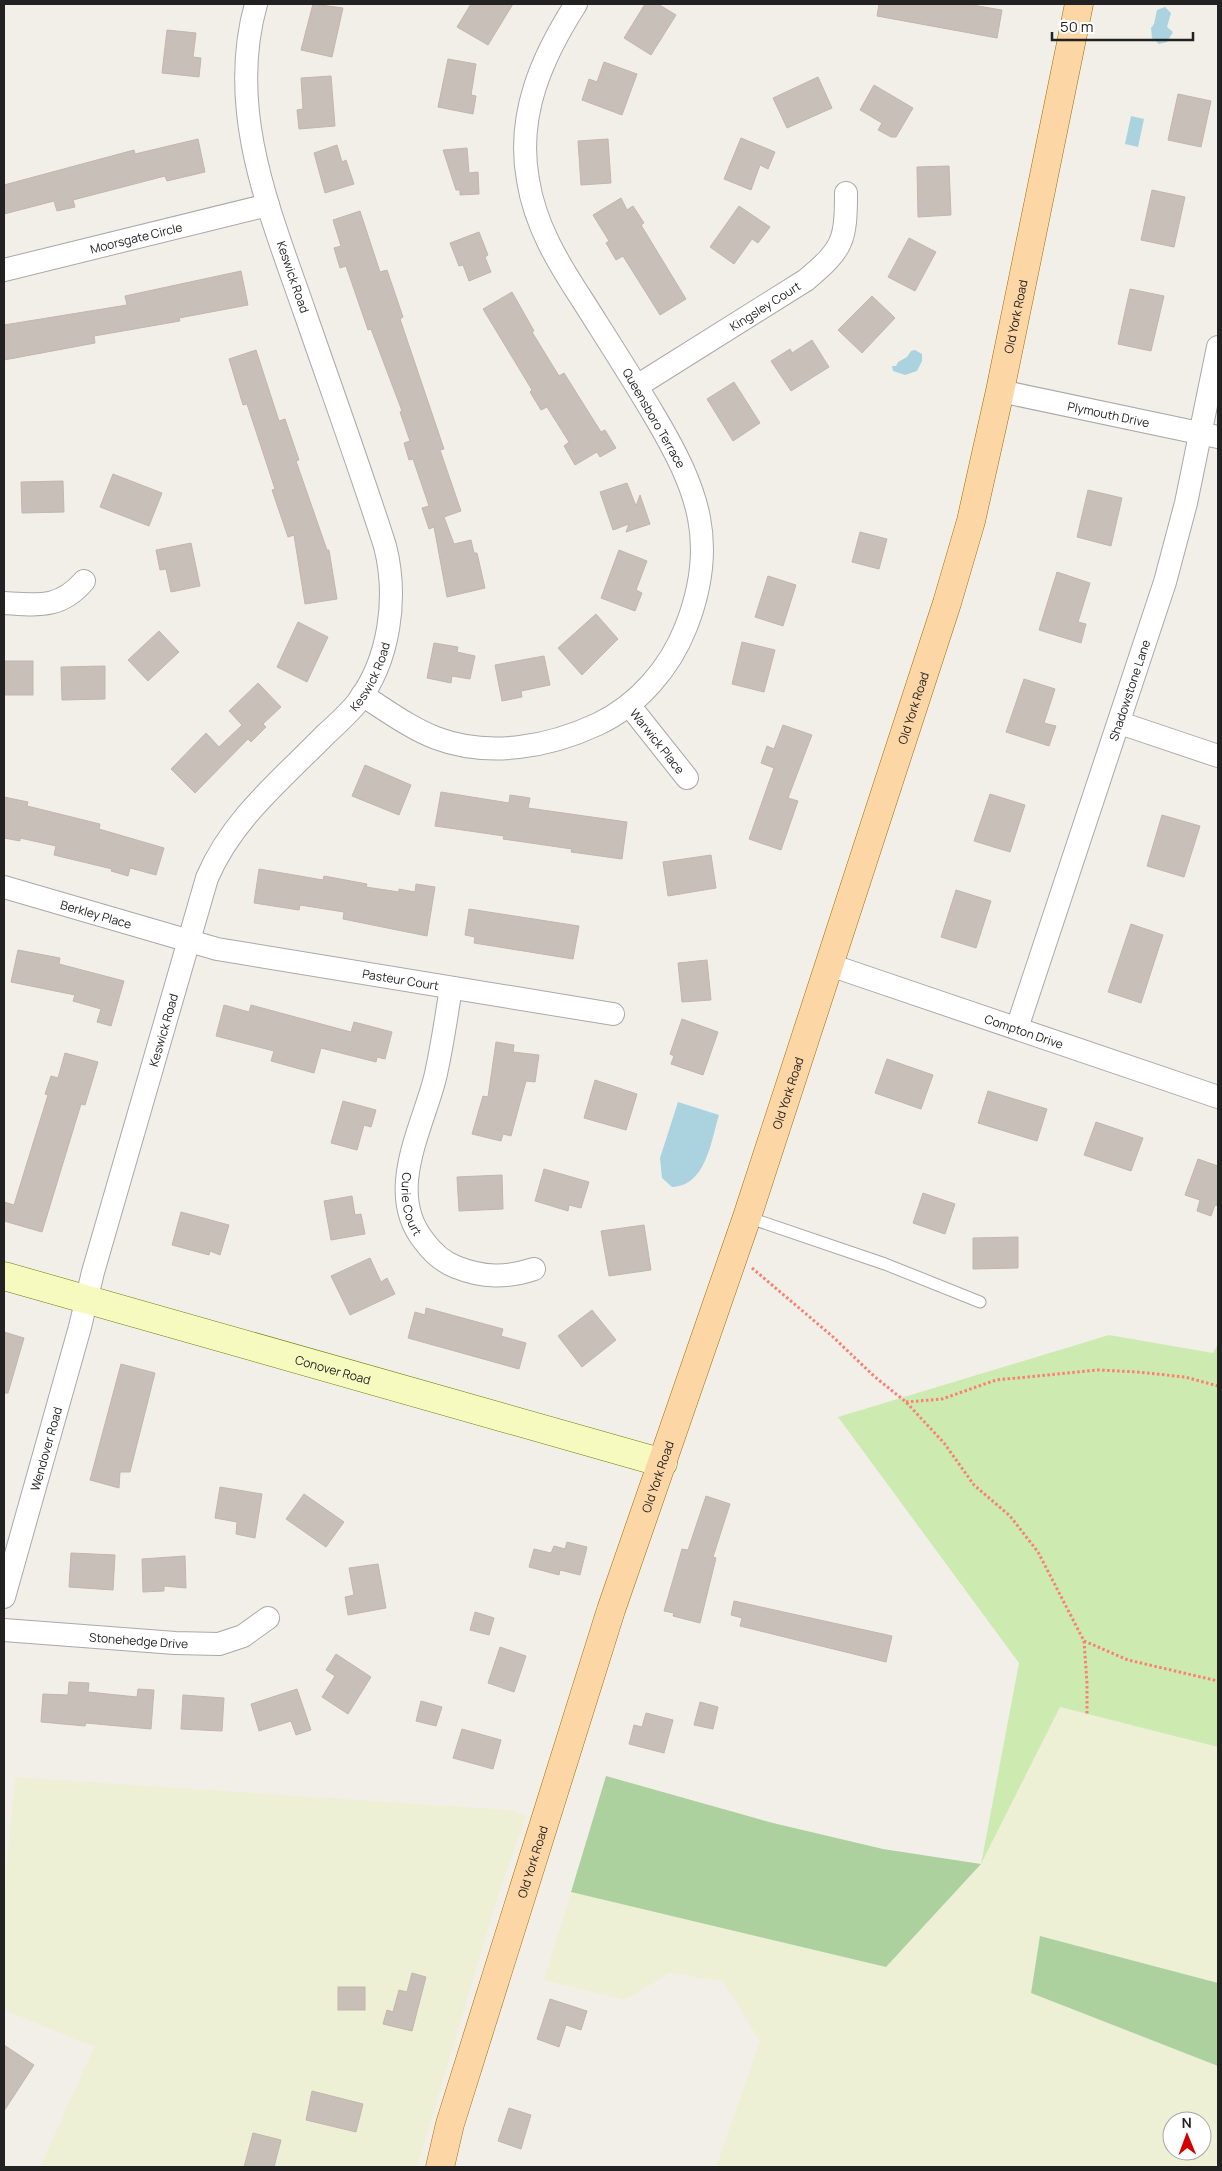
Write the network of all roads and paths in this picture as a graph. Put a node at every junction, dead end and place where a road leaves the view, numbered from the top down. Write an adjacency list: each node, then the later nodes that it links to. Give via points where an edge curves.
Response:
1 (256, 4): 5 (street, Keswick Road, via 245,60 246,103 251,142)
2 (576, 4): 8 (street, Queensboro Terrace, via 554,38 532,96 525,150 528,179 535,212 547,242)
3 (1079, 4): 9 (main road, Old York Road)
4 (846, 193): 8 (street, Kingsley Court, via 841,245 828,262 806,280)
5 (268, 205): 6 (street, Moorsgate Circle); 13 (street, Keswick Road, via 389,563 392,593 387,629 376,669)
6 (4, 270)
7 (1218, 347): 10 (street, Shadowstone Lane)
8 (637, 386): 14 (street, Queensboro Terrace, via 680,458 691,485 701,523 702,565 696,600 681,640 668,663)
9 (1000, 391): 10 (street, Plymouth Drive); 20 (main road, Old York Road, via 971,521 950,594)
10 (1209, 435): 15 (street, Shadowstone Lane)
11 (84, 581): 12 (street, via 67,598 57,602 35,605)
12 (4, 603)
13 (362, 695): 14 (street, Queensboro Terrace, via 435,737 460,745 497,748 560,740 606,720); 19 (street, Keswick Road, via 229,835 206,878)
14 (629, 705): 17 (street, Warwick Place)
15 (1120, 723): 16 (street); 23 (street, Shadowstone Lane)
16 (1218, 756)
17 (687, 778)
18 (4, 887): 19 (street, Berkley Place)
19 (188, 941): 21 (street, Pasteur Court); 29 (street, Keswick Road)
20 (830, 965): 23 (street, Compton Drive); 25 (main road, Old York Road)
21 (451, 988): 22 (street, Pasteur Court); 27 (street, Curie Court, via 436,1072 407,1178 409,1212 425,1242 452,1266 474,1274 502,1276)
22 (613, 1014)
23 (1017, 1028): 24 (street, Compton Drive)
24 (1218, 1097)
25 (747, 1217): 26 (main road, Old York Road); 30 (lane, via 885,1264)
26 (735, 1252): 32 (path); 33 (main road, Old York Road)
27 (534, 1269)
28 (4, 1276): 29 (street, Conover Road)
29 (87, 1300): 33 (street, Conover Road); 34 (street, Wendover Road)
30 (980, 1302)
31 (1218, 1386): 32 (path, via 1185,1377 1098,1370 996,1380 942,1398)
32 (906, 1402): 37 (path, via 944,1443 974,1485 1010,1516 1038,1552)
33 (662, 1463): 40 (main road, Old York Road, via 611,1610 453,2114)
34 (4, 1597)
35 (268, 1618): 36 (street, Stonehedge Drive, via 243,1636 219,1644)
36 (4, 1630)
37 (1084, 1641): 38 (path, via 1128,1660); 39 (path)
38 (1218, 1680)
39 (1086, 1714)
40 (440, 2167)

